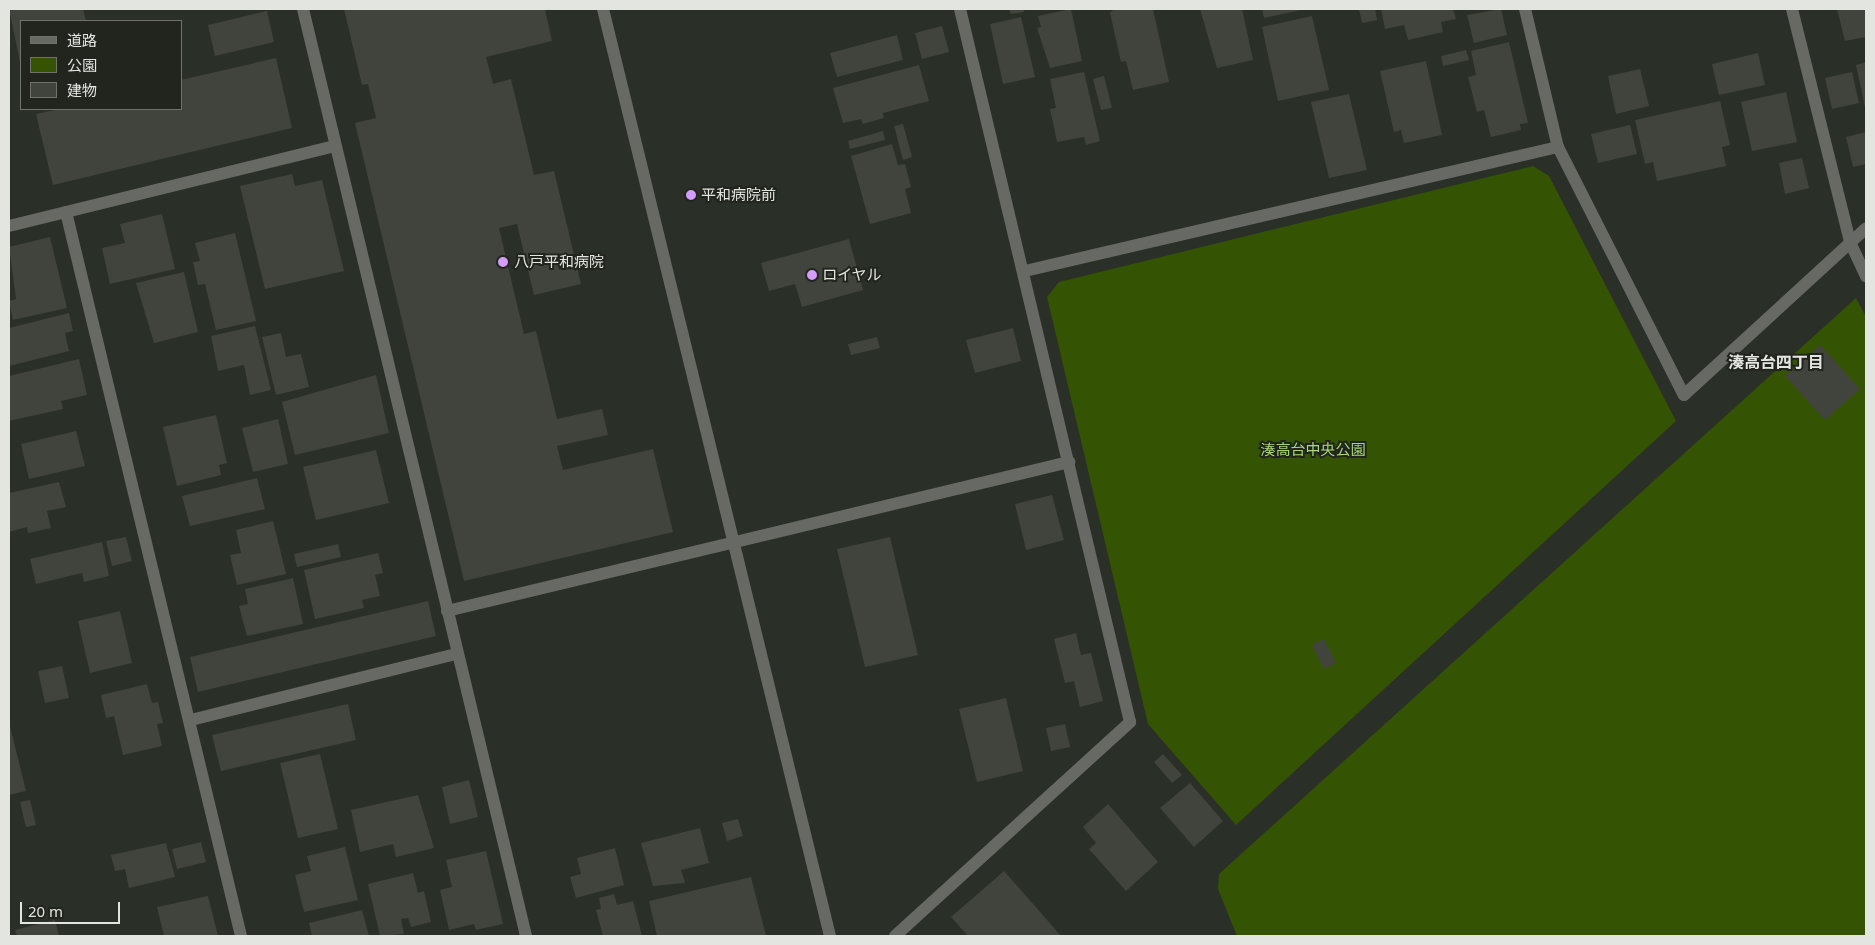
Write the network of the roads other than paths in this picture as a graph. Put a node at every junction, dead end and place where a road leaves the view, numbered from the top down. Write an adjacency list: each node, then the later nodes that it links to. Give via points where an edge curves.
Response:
1 (303, 9): 6 (street)
2 (603, 9): 15 (street)
3 (960, 9): 12 (street)
4 (1525, 9): 7 (street)
5 (1792, 9): 11 (street)
6 (335, 146): 8 (street); 16 (street)
7 (1558, 147): 11 (street, via 1684,395); 12 (street)
8 (66, 212): 9 (street); 18 (street)
9 (9, 226)
10 (1866, 228): 11 (street)
11 (1850, 242): 13 (street)
12 (1025, 271): 14 (street)
13 (1866, 276)
14 (1069, 462): 15 (street); 22 (street, via 1130,722)
15 (733, 545): 16 (street); 21 (street)
16 (447, 611): 17 (street)
17 (456, 654): 18 (street); 20 (street)
18 (191, 720): 19 (street)
19 (241, 936)
20 (526, 936)
21 (830, 936)
22 (895, 936)

